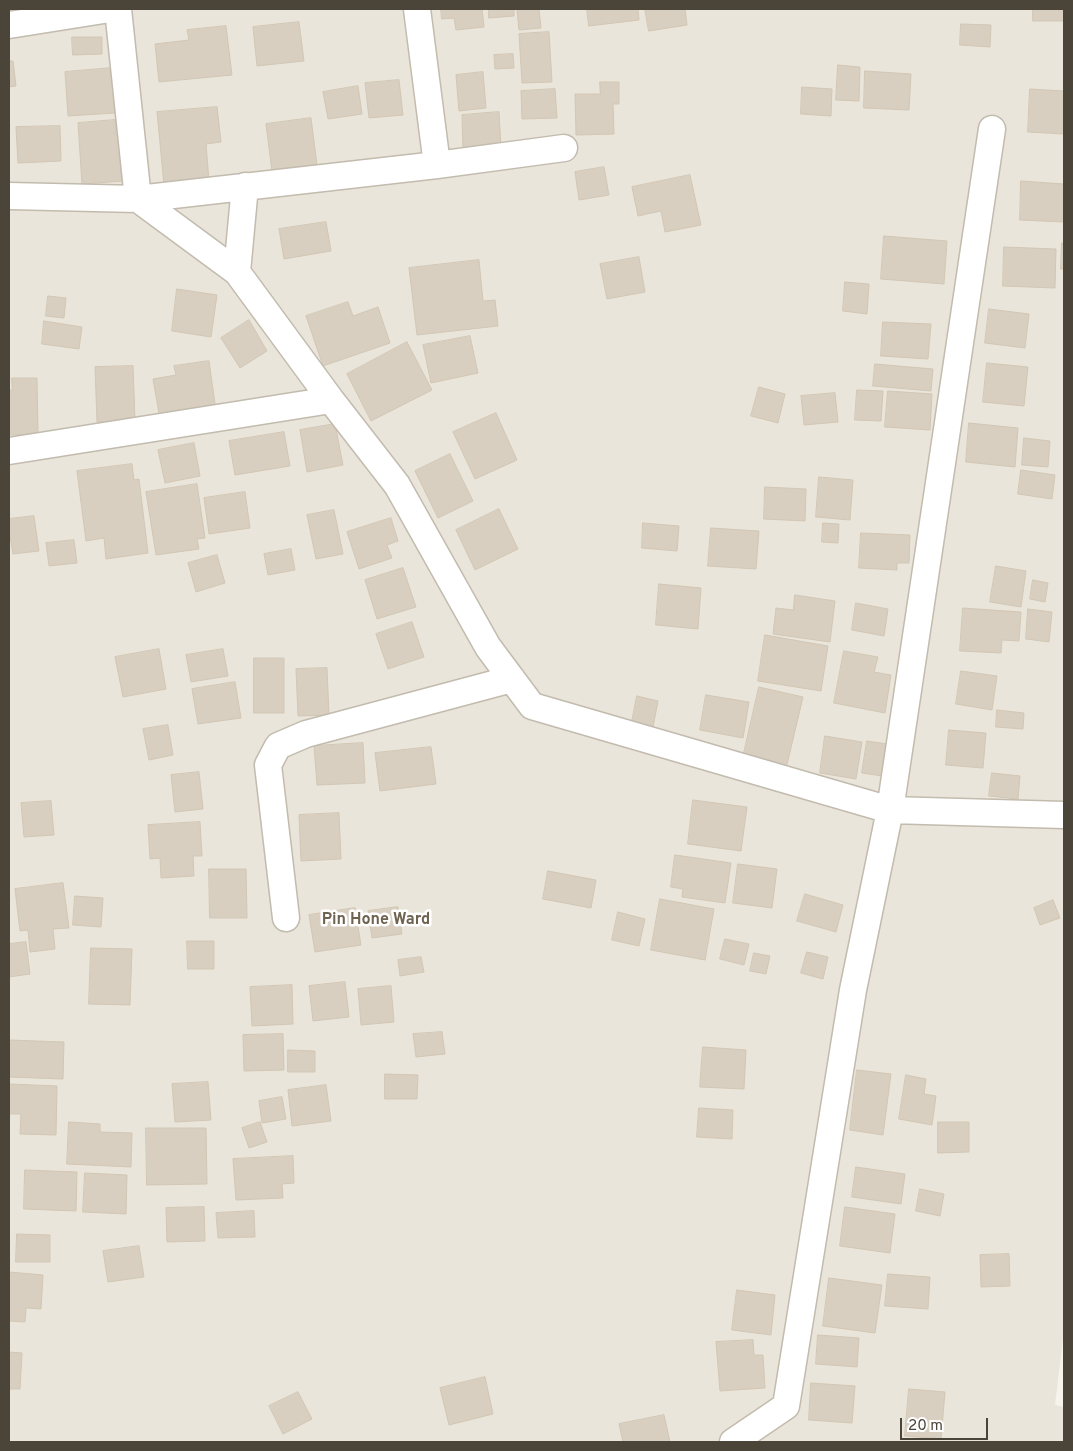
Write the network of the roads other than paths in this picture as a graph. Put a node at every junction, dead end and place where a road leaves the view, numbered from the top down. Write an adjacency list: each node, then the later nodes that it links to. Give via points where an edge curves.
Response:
1 (110, 9): 4 (street)
2 (118, 9): 10 (street)
3 (417, 9): 7 (street)
4 (9, 25)
5 (992, 129): 15 (street)
6 (564, 148): 7 (street)
7 (437, 165): 8 (street)
8 (245, 186): 10 (street); 11 (street)
9 (9, 196): 10 (street)
10 (138, 199): 11 (street)
11 (237, 272): 12 (street)
12 (330, 400): 13 (street); 14 (street, via 397,484 488,647)
13 (9, 451)
14 (512, 679): 15 (street, via 532,706); 17 (street, via 306,734 278,746 268,765)
15 (890, 810): 16 (street); 18 (street, via 852,990 786,1406)
16 (1064, 815)
17 (286, 918)
18 (734, 1442)

